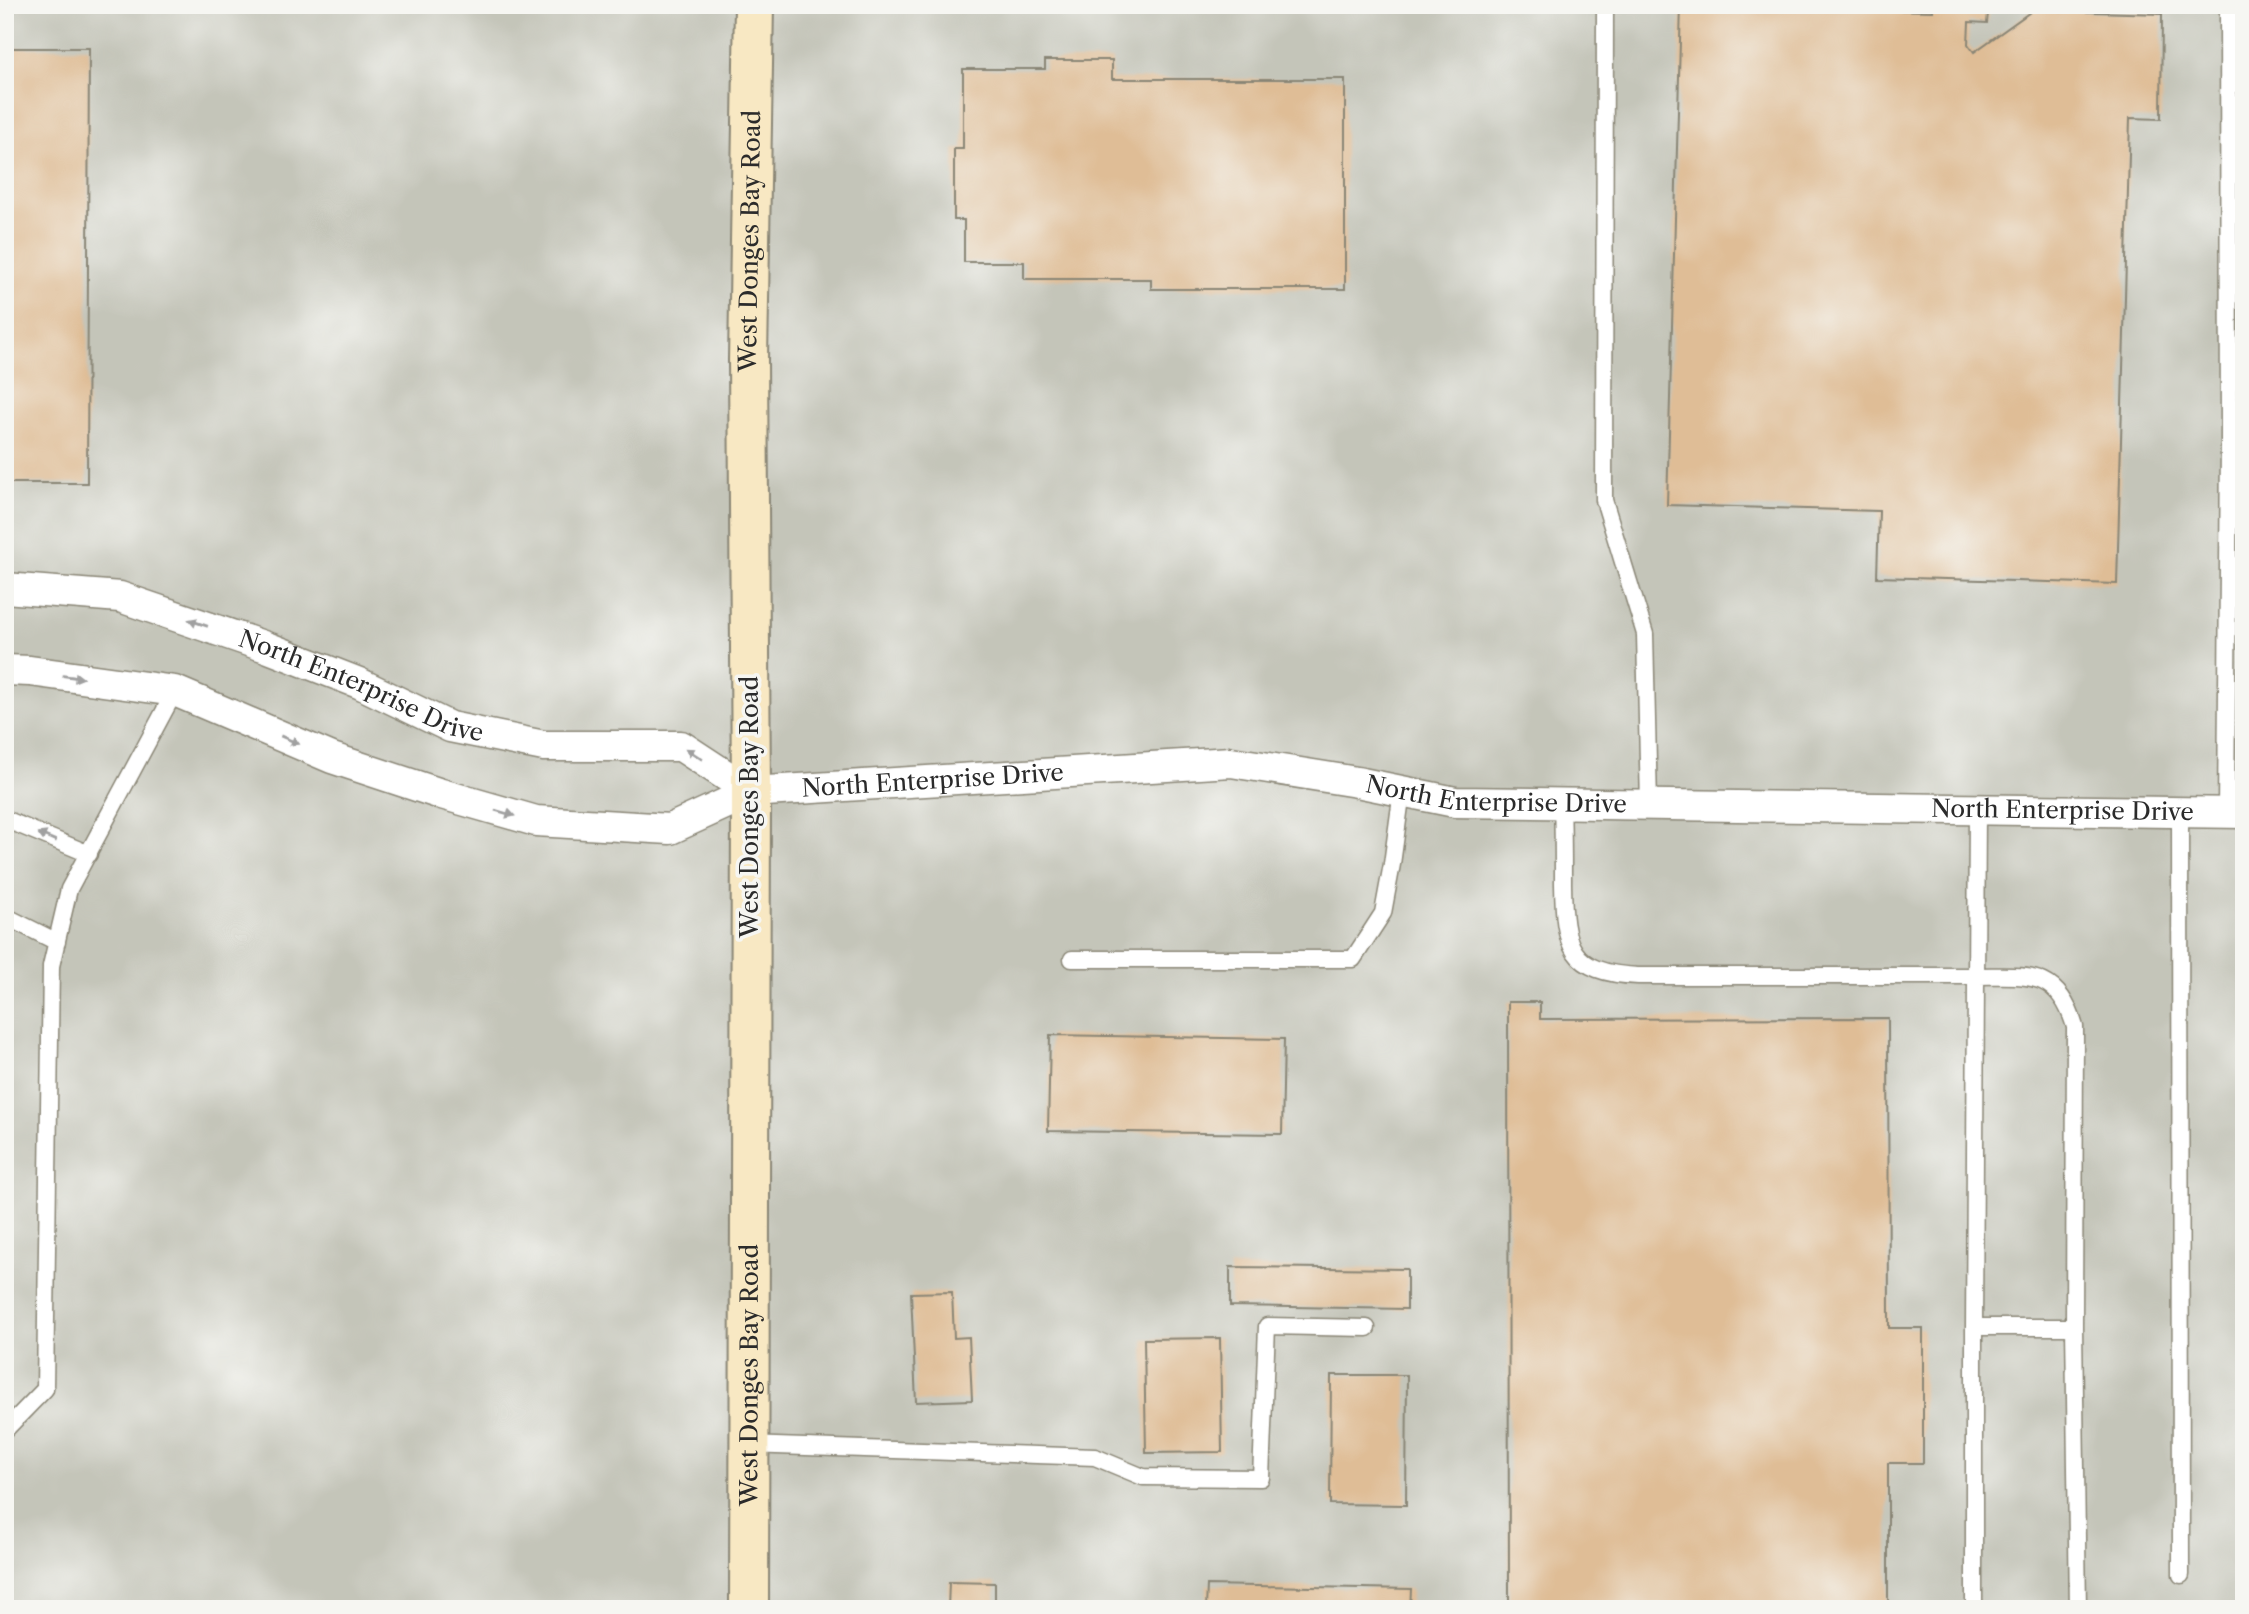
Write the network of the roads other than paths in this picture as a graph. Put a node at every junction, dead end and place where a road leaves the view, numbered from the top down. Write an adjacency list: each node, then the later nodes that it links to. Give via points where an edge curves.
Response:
1 (754, 5): 8 (street, West Donges Bay Road, via 748,360)
2 (1605, 5): 10 (lane, via 1604,500 1645,634)
3 (2228, 5): 13 (lane)
4 (5, 588): 8 (street, North Enterprise Drive, one-way to 4, via 681,746 544,746 450,727 359,683 120,597)
5 (5, 670): 6 (street, North Enterprise Drive, one-way to 6)
6 (175, 691): 8 (street, North Enterprise Drive, one-way to 8, via 332,758 536,821 670,829); 15 (lane)
7 (1402, 791): 8 (street, North Enterprise Drive, via 1231,762); 9 (street, North Enterprise Drive, via 1455,802); 18 (lane, via 1383,913 1353,959)
8 (751, 792): 24 (street, West Donges Bay Road)
9 (1562, 803): 10 (street, North Enterprise Drive); 19 (lane, via 1564,923 1571,947 1600,971 1638,976)
10 (1649, 804): 11 (street, North Enterprise Drive)
11 (1977, 810): 12 (street, North Enterprise Drive); 19 (lane)
12 (2180, 812): 13 (street, North Enterprise Drive); 25 (lane)
13 (2235, 813)
14 (5, 819): 15 (lane, one-way to 14)
15 (89, 854): 17 (lane, via 69,890)
16 (5, 916): 17 (lane)
17 (57, 942): 23 (lane, via 51,966 45,1389)
18 (1072, 959)
19 (1976, 976): 20 (lane); 21 (lane, via 2019,976 2049,983 2068,1003 2075,1027)
20 (1973, 1327): 21 (lane); 27 (lane)
21 (2074, 1327): 28 (lane)
22 (1367, 1328): 24 (lane, via 1267,1326 1261,1478 1143,1477 1096,1457)
23 (5, 1430)
24 (750, 1444): 26 (street, West Donges Bay Road)
25 (2181, 1575)
26 (749, 1609)
27 (1973, 1609)
28 (2078, 1609)

